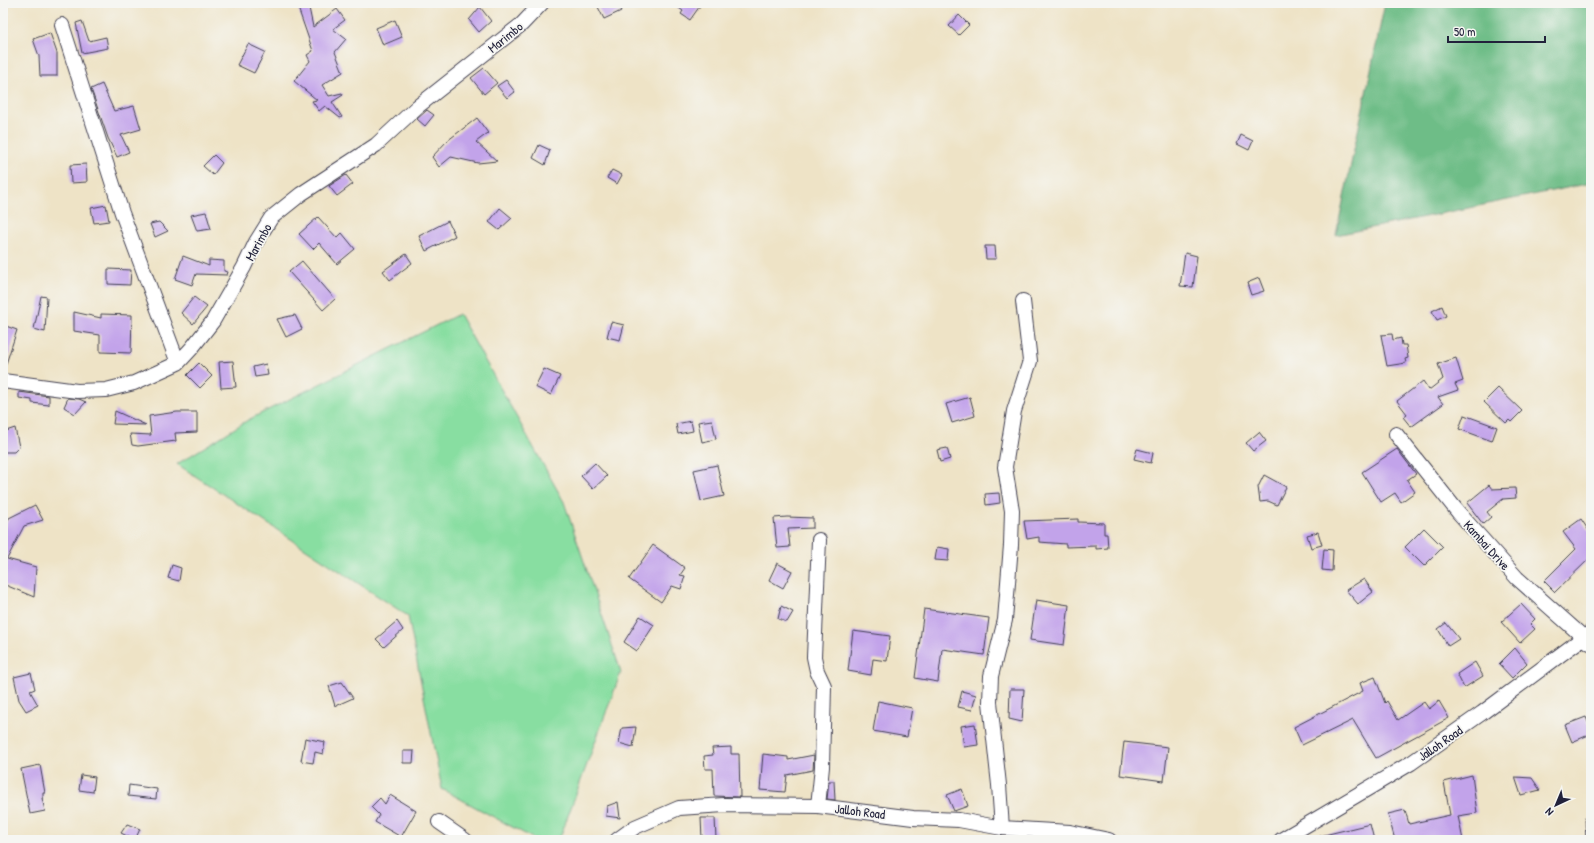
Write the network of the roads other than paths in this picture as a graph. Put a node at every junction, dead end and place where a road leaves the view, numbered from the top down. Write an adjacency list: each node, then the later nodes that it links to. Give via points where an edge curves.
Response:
1 (542, 3): 4 (street, Marimbo, via 522,24 417,107 376,145 301,194 271,218 213,321)
2 (62, 25): 4 (street, via 122,213)
3 (1023, 301): 12 (street, via 1030,361 1014,411 1005,468 1012,511 1011,545 1005,620 991,676 990,702)
4 (178, 363): 5 (street, Marimbo, via 134,383 106,390 77,391)
5 (3, 380)
6 (1396, 434): 8 (street, Kambai Drive, via 1458,512 1517,578)
7 (819, 540): 9 (street, via 814,657 824,686 822,767)
8 (1588, 638): 16 (street, Jalloh Road, via 1411,763)
9 (818, 806): 12 (street, Jalloh Road, via 913,818 959,820); 14 (street, Jalloh Road, via 679,808 635,826)
10 (1588, 819): 17 (lane)
11 (439, 822): 13 (street)
12 (1002, 828): 15 (street, Jalloh Road, via 1070,832)
13 (465, 840)
14 (617, 840)
15 (1109, 840)
16 (1281, 840)
17 (1590, 840)

